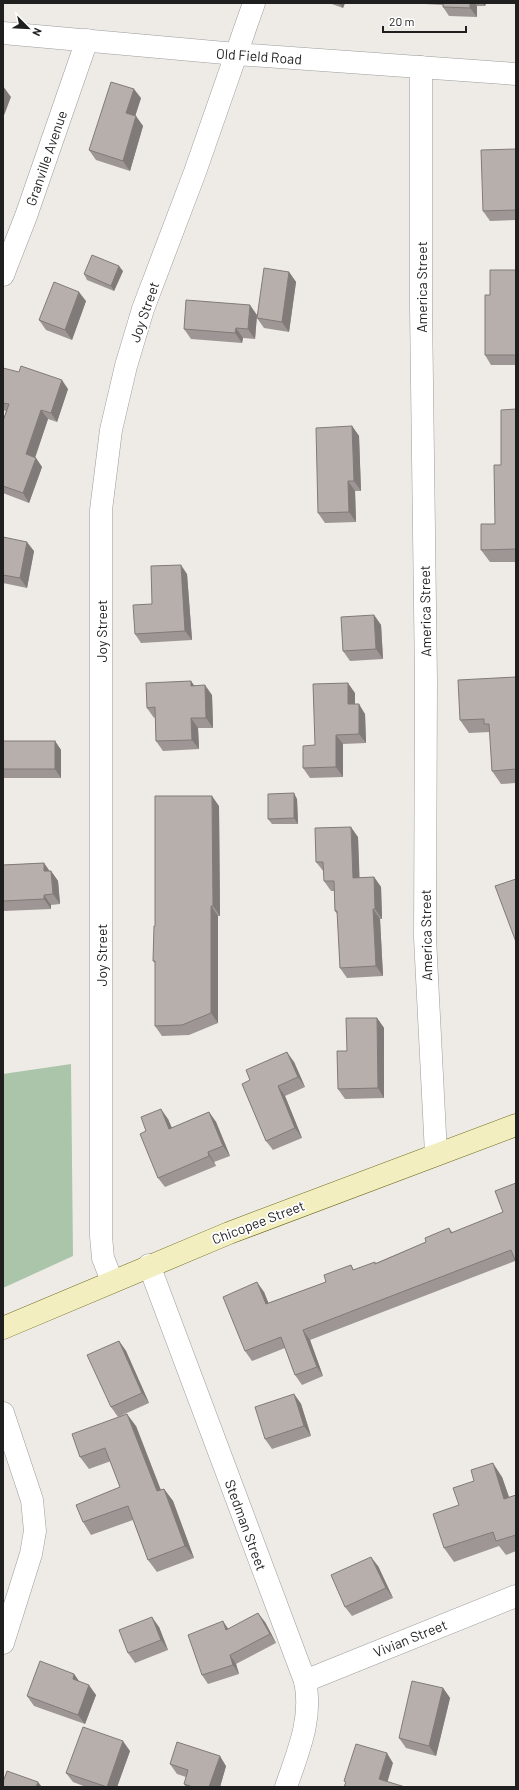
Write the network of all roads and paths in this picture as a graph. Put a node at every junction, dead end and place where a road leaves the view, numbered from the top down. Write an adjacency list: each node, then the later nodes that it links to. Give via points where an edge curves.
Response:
1 (254, 3): 4 (street, Joy Street)
2 (3, 33): 3 (street, Old Field Road)
3 (87, 40): 4 (street, Old Field Road); 7 (street, Granville Avenue)
4 (236, 54): 5 (street, Old Field Road); 11 (street, Joy Street, via 143,309 128,359 111,430 101,510 101,1236 103,1258)
5 (421, 67): 6 (street, Old Field Road); 9 (street, America Street, via 426,681 425,938)
6 (516, 74)
7 (3, 275)
8 (516, 1125): 9 (main road, Chicopee Street)
9 (436, 1154): 10 (main road, Chicopee Street)
10 (149, 1265): 11 (main road, Chicopee Street); 16 (street, Stedman Street)
11 (112, 1280): 12 (main road, Chicopee Street)
12 (3, 1328)
13 (3, 1413): 15 (street, via 26,1479 35,1521 31,1554)
14 (516, 1596): 16 (street, Vivian Street)
15 (3, 1643)
16 (305, 1681): 17 (street, Stedman Street, via 308,1696 306,1721)
17 (286, 1787)

